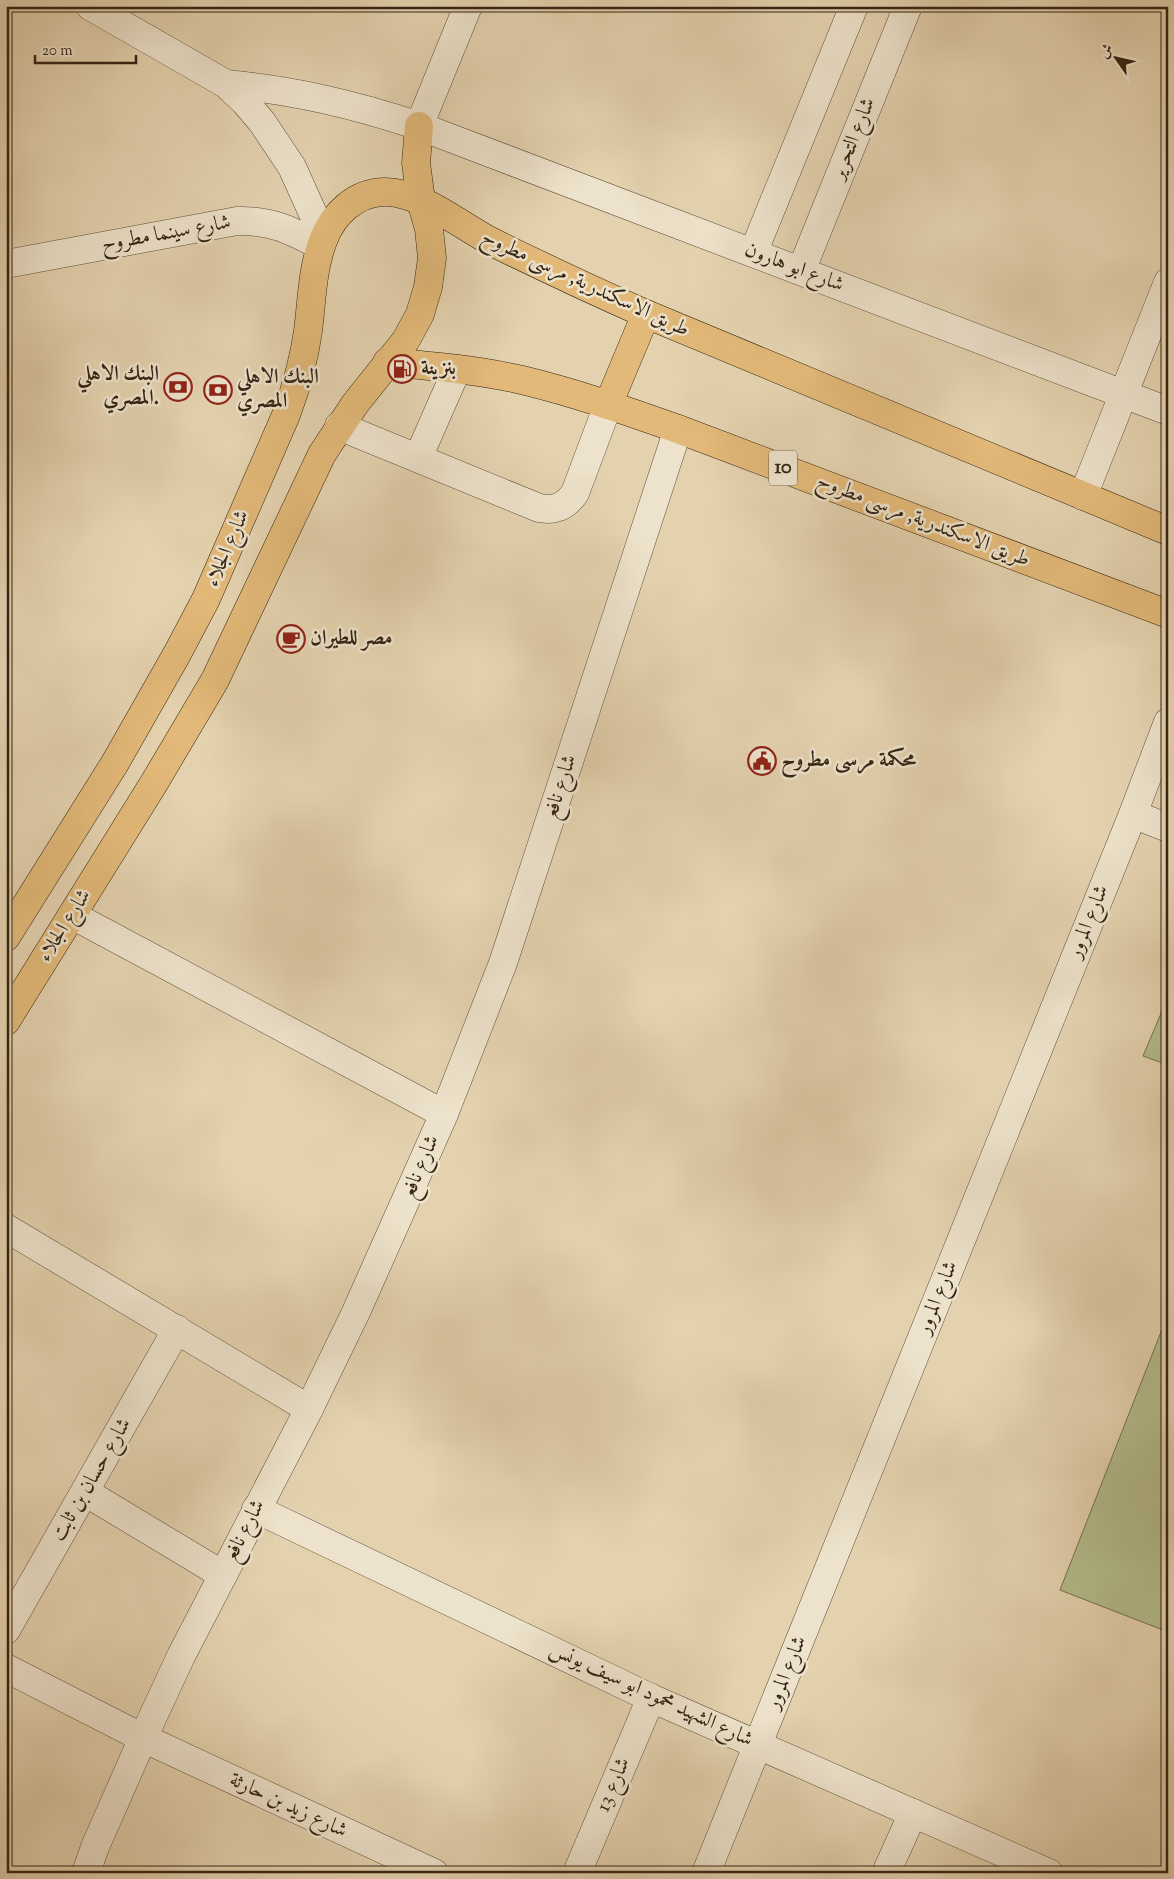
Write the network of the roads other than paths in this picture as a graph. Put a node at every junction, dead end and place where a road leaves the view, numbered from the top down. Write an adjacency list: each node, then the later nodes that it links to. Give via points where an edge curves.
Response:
1 (90, 6): 5 (street)
2 (468, 6): 6 (street)
3 (854, 6): 9 (street)
4 (908, 6): 11 (street, شارع التحرير)
5 (226, 84): 6 (street, شارع ابو هارون, via 342,102); 8 (street, via 246,102 278,144 304,191)
6 (419, 126): 7 (main road, شارع الجلاء, via 416,163); 9 (street, شارع ابو هارون)
7 (421, 201): 8 (main road, شارع الجلاء, via 403,194 383,192 363,196 346,206 334,220); 13 (main road, طريق الاسكندرية, مرسى مطروح, via 488,240); 14 (main road, شارع الجلاء, via 429,229 432,258 428,287 420,314 406,340)
8 (323, 242): 10 (street, شارع سينما مطروح, via 281,226 252,220 237,221); 29 (main road, شارع الجلاء, via 314,273 308,331 296,388 206,599 115,763)
9 (753, 253): 11 (street, شارع ابو هارون)
10 (6, 264)
11 (801, 271): 16 (street, شارع ابو هارون)
12 (1168, 282): 16 (street)
13 (646, 314): 17 (main road); 22 (main road, طريق الاسكندرية, مرسى مطروح)
14 (387, 362): 15 (main road, طريق الاسكندرية, مرسى مطروح / 10); 19 (main road, شارع الجلاء)
15 (457, 369): 17 (main road, طريق الاسكندرية, مرسى مطروح / 10, via 522,380); 21 (street)
16 (1123, 394): 18 (street, شارع ابو هارون); 22 (street)
17 (608, 405): 20 (main road, طريق الاسكندرية, مرسى مطروح / 10); 21 (street, via 575,493 560,508 539,508)
18 (1168, 411)
19 (339, 426): 21 (street); 28 (main road, شارع الجلاء, via 322,454 215,680)
20 (678, 429): 24 (main road, طريق الاسكندرية, مرسى مطروح / 10); 31 (street, شارع نافع, via 503,963)
21 (418, 458)
22 (1083, 496): 23 (main road, طريق الاسكندرية, مرسى مطروح)
23 (1168, 531)
24 (1168, 614)
25 (1168, 722): 26 (street, شارع المرور)
26 (1132, 814): 27 (street); 42 (street, شارع المرور)
27 (1168, 828)
28 (72, 915): 30 (main road, شارع الجلاء); 31 (street)
29 (6, 937)
30 (6, 1021)
31 (444, 1114): 34 (street, شارع نافع, via 356,1312)
32 (6, 1228): 33 (street)
33 (177, 1330): 34 (street); 35 (street, شارع حسان بن ثابت)
34 (308, 1409): 36 (street, شارع نافع)
35 (85, 1492): 37 (street); 38 (street, شارع حسان بن ثابت)
36 (256, 1509): 37 (street, شارع نافع); 40 (street, شارع الشهيد محمود ابو سيف يونس)
37 (223, 1575): 41 (street, شارع نافع)
38 (6, 1630)
39 (6, 1668): 41 (street, شارع زيد بن حارثة)
40 (651, 1698): 42 (street, شارع الشهيد محمود ابو سيف يونس); 46 (street, شارع 13)
41 (143, 1738): 44 (street, شارع نافع); 45 (street, شارع زيد بن حارثة)
42 (758, 1744): 43 (street, شارع الشهيد محمود ابو سيف يونس); 47 (street, شارع المرور)
43 (912, 1813): 48 (street); 49 (street, شارع الشهيد محمود ابو سيف يونس)
44 (86, 1873)
45 (434, 1873)
46 (577, 1873)
47 (706, 1873)
48 (886, 1873)
49 (1049, 1873)

